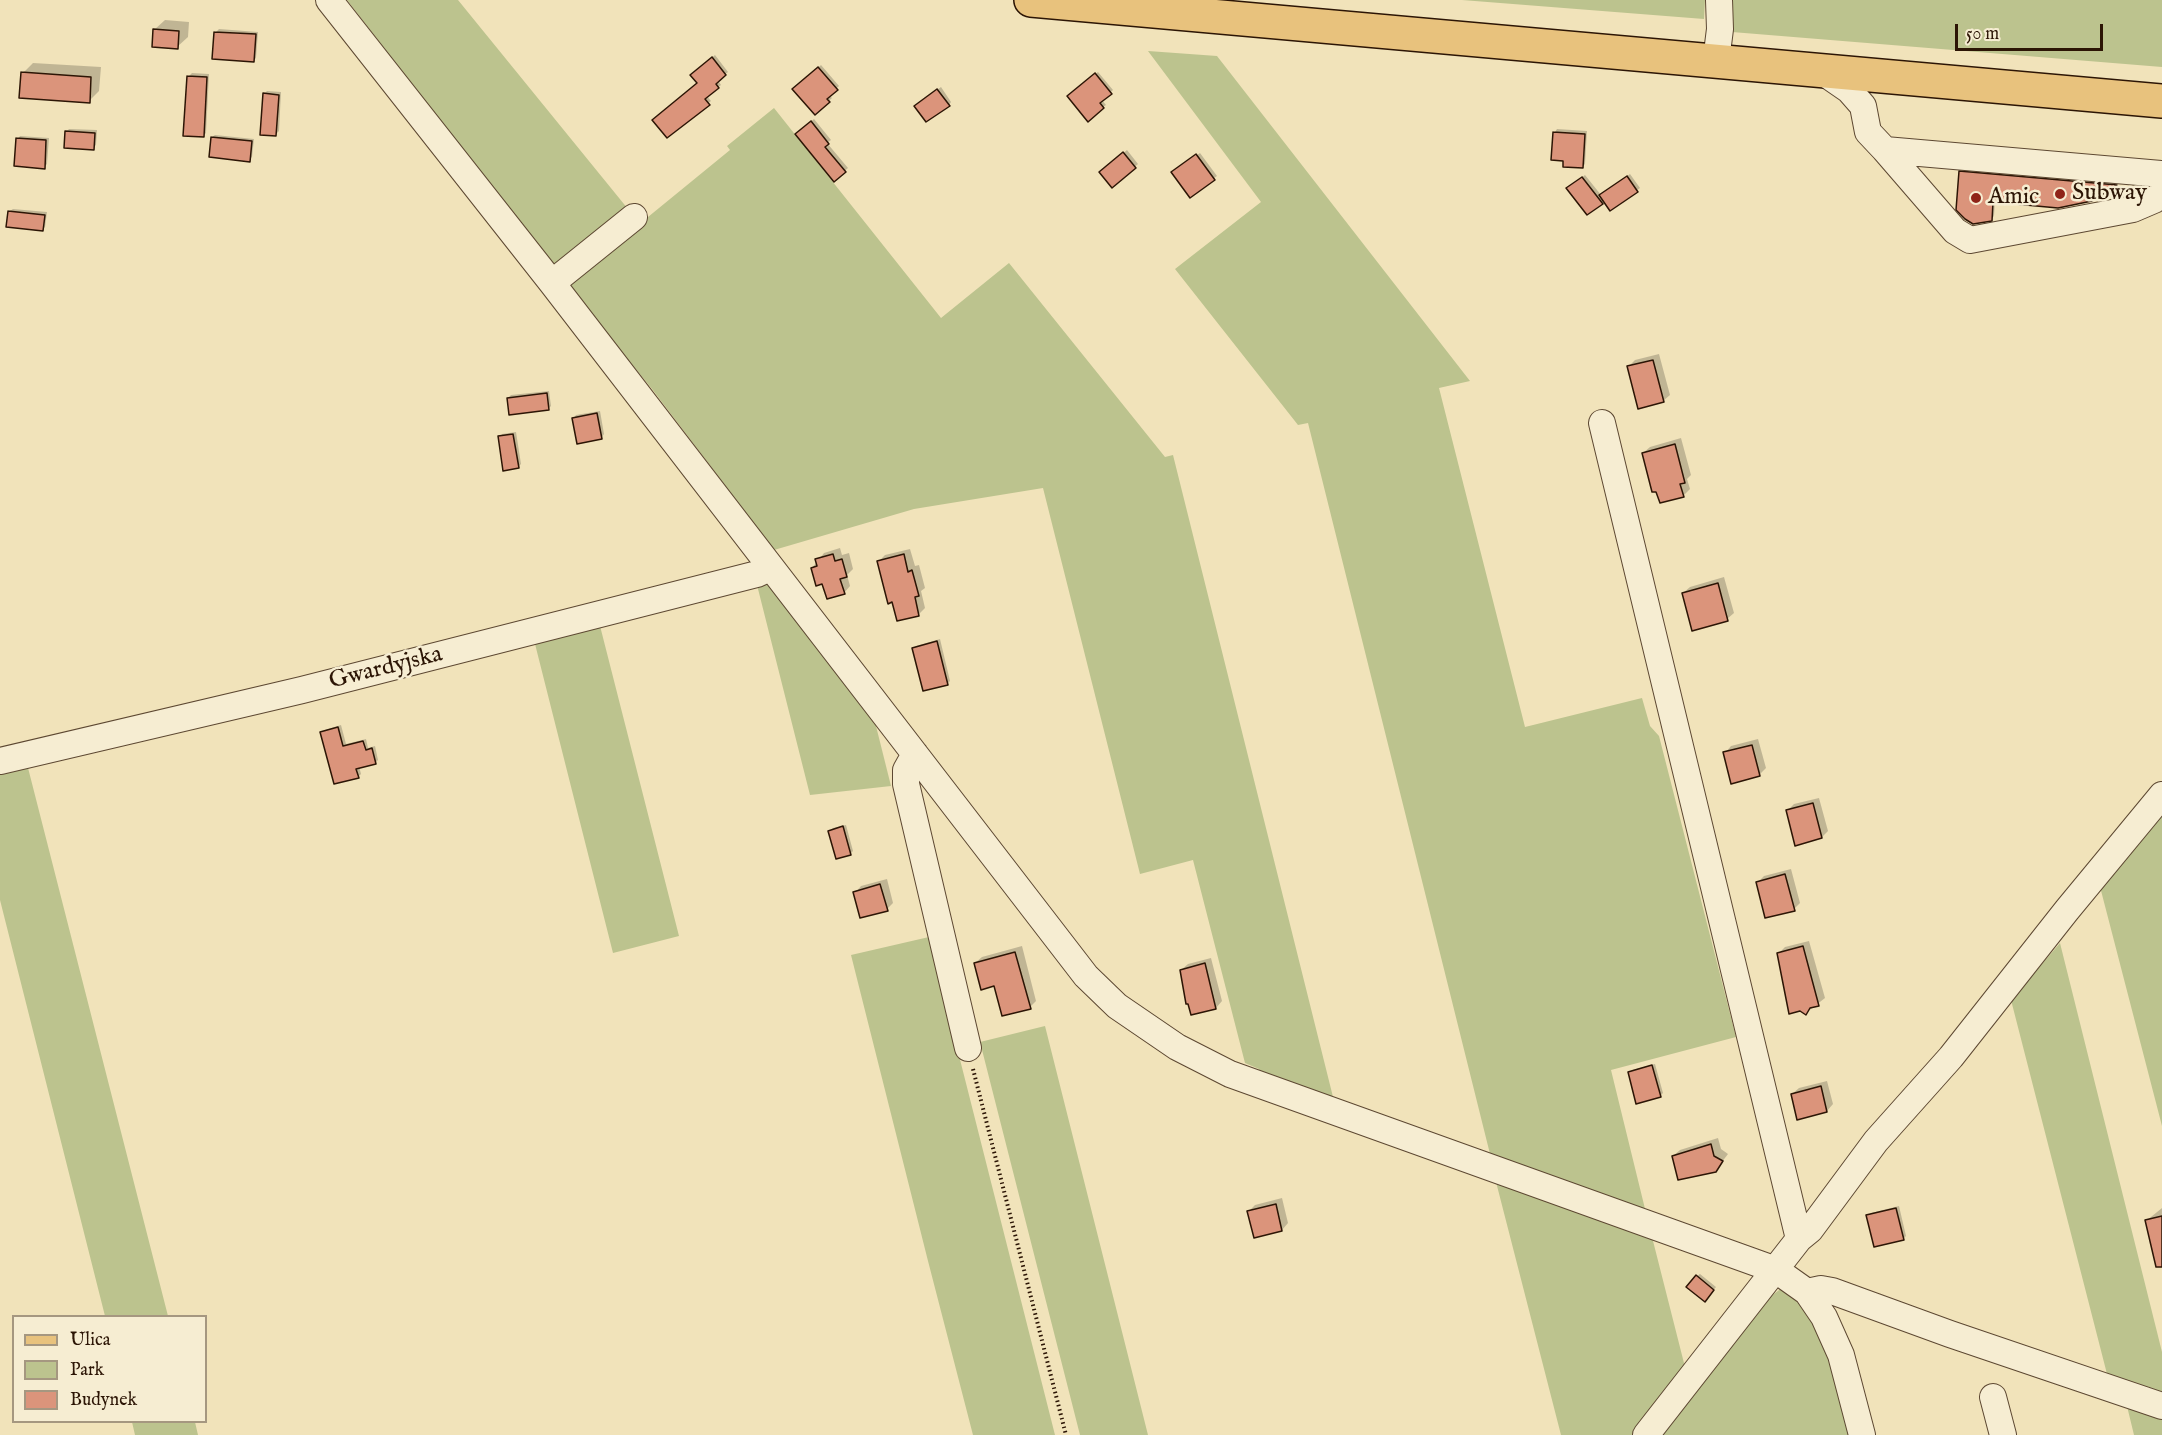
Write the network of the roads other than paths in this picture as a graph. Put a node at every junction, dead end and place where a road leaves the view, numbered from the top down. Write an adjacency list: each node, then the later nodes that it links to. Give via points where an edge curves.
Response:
1 (329, 0): 11 (street)
2 (1031, 0): 4 (main road)
3 (1719, 0): 4 (street)
4 (1716, 61): 5 (main road)
5 (1820, 70): 6 (main road); 7 (street, via 1849,90 1863,106 1868,132)
6 (2162, 101)
7 (1885, 150): 8 (street); 9 (street, via 1955,231 1970,240 2133,209)
8 (2162, 174)
9 (2162, 193)
10 (634, 217): 11 (street)
11 (552, 284): 13 (street)
12 (1602, 423): 18 (street)
13 (770, 568): 14 (street); 15 (street, Gwardyjska, via 302,690)
14 (915, 753): 17 (street, via 906,770 906,784); 19 (street, via 1086,976 1117,1006 1177,1047 1230,1074)
15 (0, 761)
16 (2162, 795): 18 (street)
17 (968, 1048)
18 (1799, 1239): 19 (street)
19 (1776, 1270): 20 (street); 23 (street)
20 (1807, 1292): 22 (street, via 1833,1291); 24 (street, via 1824,1317 1840,1355)
21 (1993, 1397): 25 (street)
22 (2162, 1407)
23 (1646, 1435)
24 (1862, 1435)
25 (2003, 1435)

